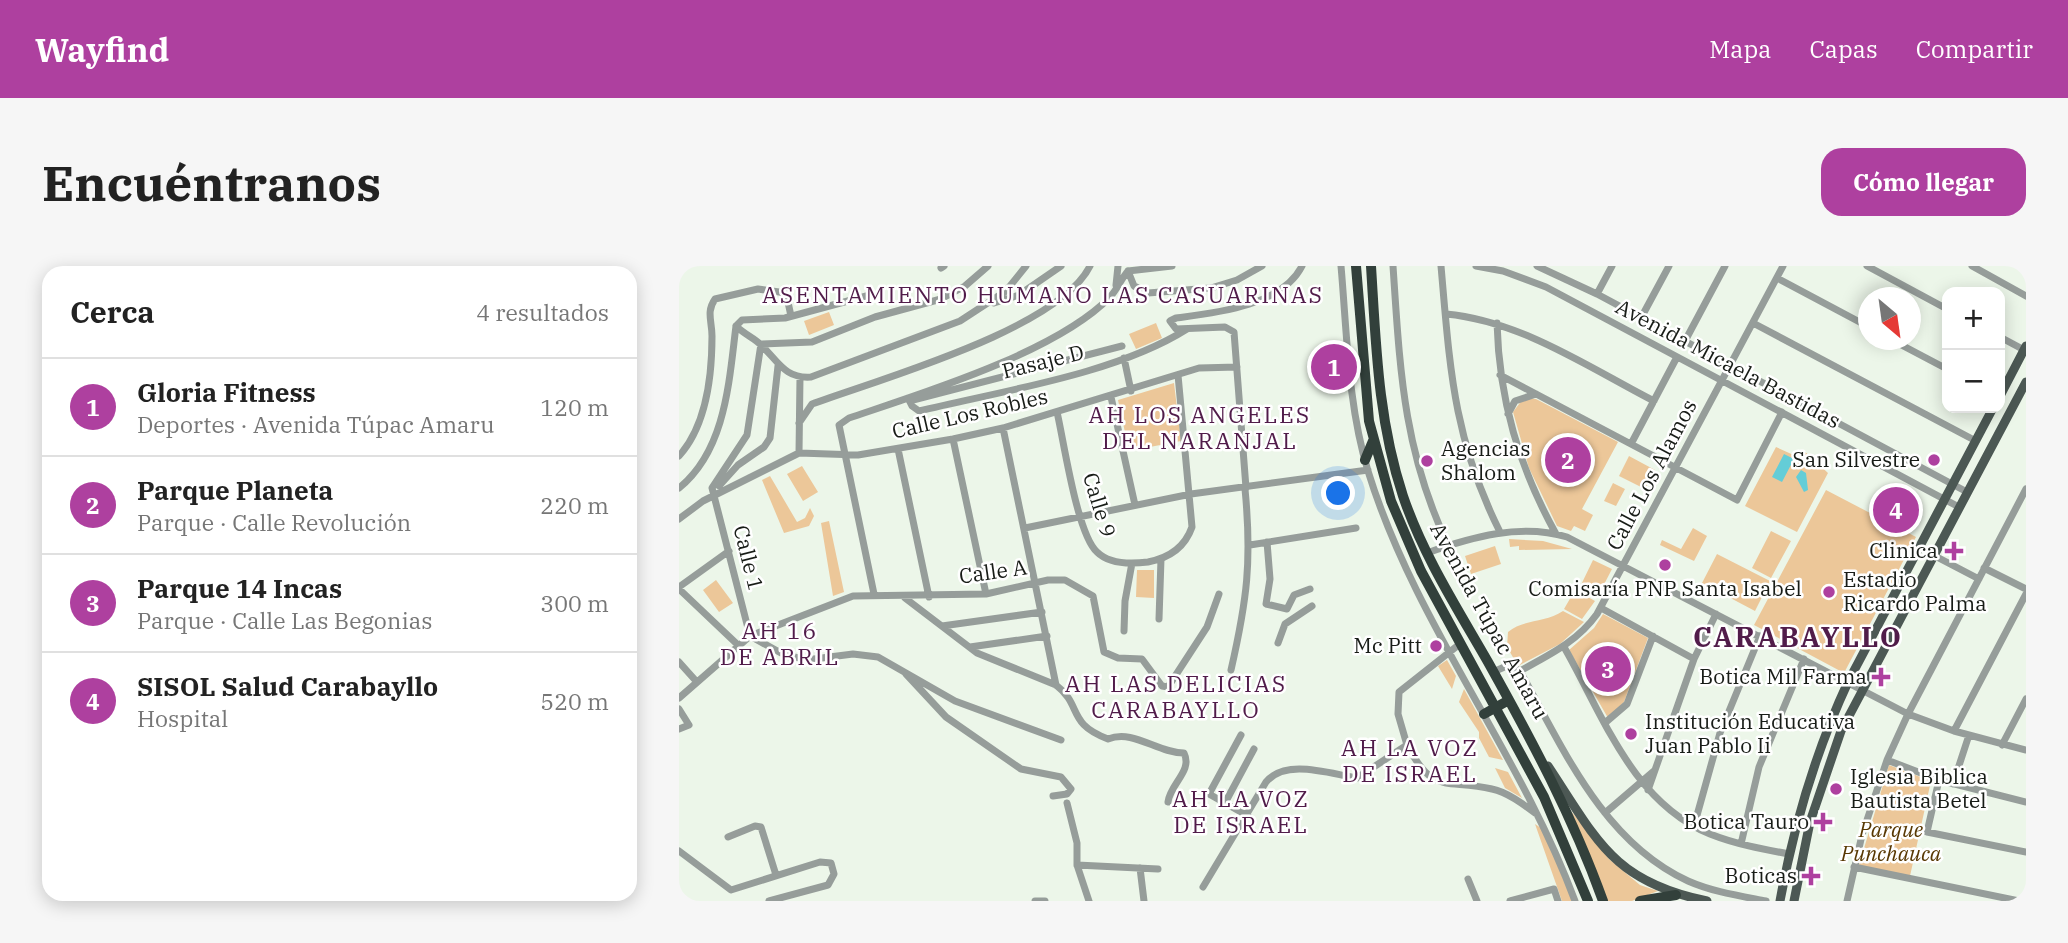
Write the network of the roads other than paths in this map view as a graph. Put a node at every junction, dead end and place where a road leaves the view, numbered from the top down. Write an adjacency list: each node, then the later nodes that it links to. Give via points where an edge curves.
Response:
1 (988, 266): 41 (street, via 941,299 875,317 812,342)
2 (1026, 266): 29 (street)
3 (1061, 266): 29 (street, via 1019,295)
4 (1090, 266): 66 (street, via 1077,287 1039,316 812,404)
5 (1118, 266): 25 (street)
6 (1172, 266): 23 (street)
7 (1262, 266): 23 (street, via 1225,285 1148,293 1134,286)
8 (1302, 266): 38 (street, via 1288,285 1273,293 1220,313 1170,321 1173,328)
9 (1357, 266): 21 (street); 70 (highway, Avenida Túpac Amaru, via 1365,393)
10 (1371, 266): 99 (highway, Avenida Túpac Amaru, via 1384,423 1404,498)
11 (1393, 266): 96 (street, Avenida Túpac Amaru, via 1406,419 1419,474)
12 (1441, 266): 31 (street)
13 (1476, 266): 45 (street, Avenida Micaela Bastidas, via 1546,288)
14 (1537, 266): 22 (street, Avenida Micaela Bastidas)
15 (1612, 266): 26 (street)
16 (1669, 266): 33 (street)
17 (1725, 266): 40 (street)
18 (1783, 266): 24 (street, Calle Los Alamos)
19 (1867, 266): 30 (street)
20 (1972, 266): 28 (street)
21 (1341, 267): 76 (street, Avenida Túpac Amaru, via 1353,396)
22 (1555, 269): 26 (street, Avenida Micaela Bastidas)
23 (1128, 271): 25 (street)
24 (1777, 278): 34 (street); 36 (street, Calle Los Alamos)
25 (1115, 289): 60 (street, via 1049,340)
26 (1597, 293): 33 (street, Avenida Micaela Bastidas)
27 (870, 295): 32 (street)
28 (2026, 296)
29 (990, 304): 53 (street, via 960,321 811,377)
30 (1942, 306)
31 (1445, 314): 35 (street); 92 (street, via 1459,428 1483,499)
32 (791, 316): 37 (street, via 750,318); 74 (street, via 786,293 758,289 715,299 709,307 708,388 696,430)
33 (1641, 318): 40 (street, Avenida Micaela Bastidas)
34 (1858, 322)
35 (1497, 323): 52 (street); 61 (street)
36 (1753, 323): 47 (street, Calle Los Alamos); 69 (street)
37 (736, 326): 41 (street); 79 (street, via 725,407 710,448)
38 (1187, 329): 46 (street, Pasaje D); 50 (street, via 1225,327 1234,332)
39 (2005, 339): 43 (street)
40 (1685, 341): 47 (street, Avenida Micaela Bastidas)
41 (761, 344): 48 (street); 82 (street, via 747,435)
42 (1122, 346): 60 (street)
43 (2025, 349): 56 (main road)
44 (1911, 350): 49 (street)
45 (1677, 357): 54 (street, Avenida Micaela Bastidas); 61 (street)
46 (1125, 358): 57 (street); 60 (street, Pasaje D, via 919,411)
47 (1730, 365): 54 (street, Calle Los Alamos); 78 (street, Avenida Micaela Bastidas)
48 (778, 366): 53 (street); 82 (street, via 771,438)
49 (1942, 366)
50 (1237, 367): 51 (street, Calle Los Robles, via 1208,366); 80 (street)
51 (1178, 375): 57 (street, Calle Los Robles); 84 (street)
52 (1500, 375): 58 (street); 65 (street)
53 (800, 377): 66 (street)
54 (1722, 381): 63 (street, Avenida Micaela Bastidas); 77 (street, Calle Los Alamos)
55 (2026, 382): 83 (main road)
56 (2005, 387)
57 (1131, 391): 59 (street, Calle Los Robles)
58 (1537, 394): 65 (street, via 1515,401); 71 (street)
59 (1111, 397): 62 (street, Calle Los Robles); 86 (street)
60 (909, 400): 75 (street, via 839,425)
61 (1654, 401): 71 (street)
62 (1057, 412): 67 (street, Calle Los Robles); 88 (street, Calle 9)
63 (1782, 412): 77 (street, via 1737,500); 85 (street, Avenida Micaela Bastidas)
64 (1990, 413): 69 (main road)
65 (1507, 416): 93 (street, via 1524,471)
66 (799, 423): 73 (street)
67 (1003, 428): 68 (street, Calle Los Robles); 90 (street)
68 (953, 439): 72 (street, Calle Los Robles); 111 (street)
69 (1976, 440): 78 (main road)
70 (1373, 441): 76 (highway); 97 (highway, Avenida Túpac Amaru)
71 (1632, 444): 77 (street)
72 (898, 449): 75 (street, Calle Los Robles); 114 (street)
73 (799, 453): 75 (street, Calle Los Robles); 82 (street)
74 (679, 456)
75 (845, 456): 110 (street)
76 (1366, 465): 80 (street); 97 (street, Avenida Túpac Amaru)
77 (1676, 467): 103 (street, Calle Los Alamos)
78 (1953, 484): 83 (street, Avenida Micaela Bastidas); 85 (main road)
79 (679, 488)
80 (1245, 489): 84 (street); 95 (street)
81 (2026, 489): 104 (street)
82 (714, 492): 89 (street); 98 (street, Calle 1)
83 (1967, 492): 87 (main road)
84 (1191, 494): 86 (street); 101 (street, via 1189,535 1177,550)
85 (1945, 499): 87 (street, Avenida Micaela Bastidas); 140 (main road)
86 (1135, 505): 88 (street)
87 (1959, 506): 100 (main road)
88 (1081, 517): 90 (street); 102 (street, Calle 9, via 1095,551 1110,560)
89 (679, 519)
90 (1025, 528): 106 (street)
91 (1356, 528): 94 (street)
92 (1500, 532): 93 (street); 96 (street)
93 (1556, 534): 103 (street)
94 (1267, 542): 95 (street); 108 (street, via 1270,579 1266,604 1287,609 1294,595)
95 (1250, 545): 136 (street, via 1247,600)
96 (1448, 545): 99 (street)
97 (1403, 547): 127 (highway, Avenida Túpac Amaru); 131 (street, Avenida Túpac Amaru)
98 (729, 551): 107 (street); 122 (street, Calle 1)
99 (1427, 553): 138 (highway, Avenida Túpac Amaru)
100 (1933, 555): 105 (street); 142 (main road)
101 (1161, 559): 102 (street, Calle 9); 119 (street)
102 (1132, 564): 121 (street)
103 (1623, 565): 116 (street, Calle Los Alamos); 118 (street)
104 (1985, 568): 105 (street); 109 (street)
105 (1979, 579): 148 (street)
106 (1037, 584): 111 (street, Calle A); 112 (street, Calle A, via 1065,580 1088,591 1093,596 1104,652 1142,659 1164,688 1171,685 1207,627); 117 (street)
107 (679, 588): 128 (street)
108 (1310, 589)
109 (2026, 592): 152 (street)
110 (874, 594): 113 (street, Calle A); 122 (street, Calle A, via 853,596)
111 (986, 594): 114 (street, Calle A)
112 (1219, 594)
113 (905, 597): 114 (street, Calle A); 120 (street)
114 (929, 597)
115 (1313, 606): 126 (street, via 1285,624)
116 (1601, 608): 124 (street); 130 (street, Calle Los Alamos)
117 (1042, 612): 120 (street); 123 (street)
118 (1716, 614): 125 (street); 132 (street)
119 (1159, 619)
120 (942, 626): 129 (street)
121 (1124, 631)
122 (750, 636): 128 (street, Calle A); 135 (street, via 806,660 853,654 878,657)
123 (1047, 636): 129 (street); 141 (street)
124 (1653, 636): 132 (street); 150 (street, via 1627,704)
125 (1760, 636): 133 (street); 175 (street, via 1720,733)
126 (1278, 643)
127 (1461, 643): 131 (street); 146 (highway, Avenida Túpac Amaru)
128 (738, 645): 139 (street, Calle A)
129 (970, 647): 141 (street)
130 (1565, 647): 137 (street, Calle Los Alamos); 150 (street)
131 (1450, 651): 149 (street, Avenida Túpac Amaru); 157 (street, via 1399,692 1398,714)
132 (1694, 659): 162 (street)
133 (1804, 659): 140 (street); 177 (street, via 1759,767)
134 (679, 662): 139 (street)
135 (900, 668): 155 (street, via 955,701); 167 (street, via 946,717 1021,769 1061,777 1071,789)
136 (1231, 670)
137 (1520, 671): 138 (street, via 1509,665); 172 (street)
138 (1493, 672): 145 (highway, Avenida Túpac Amaru)
139 (696, 681): 143 (street, Calle A)
140 (1848, 681): 142 (street); 180 (main road, via 1809,774)
141 (1056, 685): 168 (street, via 1087,731 1108,739 1130,736 1156,748 1184,753 1185,770 1169,791)
142 (1862, 689): 148 (street); 205 (main road, via 1821,786)
143 (679, 698)
144 (2026, 699): 156 (street)
145 (1510, 700): 146 (highway); 158 (highway, Avenida Túpac Amaru)
146 (1496, 707): 149 (highway); 199 (highway, Avenida Túpac Amaru, via 1543,797)
147 (680, 710): 151 (street, via 689,725)
148 (1908, 713): 152 (street); 161 (street)
149 (1484, 715): 174 (street, Avenida Túpac Amaru)
150 (1606, 723): 164 (street)
151 (679, 729)
152 (1954, 731): 154 (street)
153 (1241, 735): 171 (street, via 1209,794)
154 (1969, 736): 156 (street); 165 (street)
155 (1061, 740)
156 (2002, 744): 160 (street)
157 (1407, 745): 173 (street, via 1357,778 1306,770 1276,772); 174 (street, via 1428,777 1497,790)
158 (1535, 747): 188 (main road, via 1614,858 1641,880); 200 (highway, Avenida Túpac Amaru)
159 (1254, 749): 171 (street)
160 (2026, 750)
161 (1887, 760): 163 (street); 182 (street)
162 (1655, 771): 164 (street); 166 (street)
163 (1938, 780): 165 (street); 179 (street, via 1927,832)
164 (1641, 782): 166 (street); 172 (street)
165 (1953, 784): 169 (street)
166 (1649, 790): 175 (street)
167 (1053, 796)
168 (1168, 802)
169 (2026, 802)
170 (1067, 803): 181 (street)
171 (1225, 803): 173 (street)
172 (1605, 813): 203 (street, via 1634,845 1675,874 1704,887)
173 (1248, 816): 187 (street)
174 (1539, 816): 198 (street, Avenida Túpac Amaru)
175 (1694, 826): 177 (street)
176 (728, 837): 185 (street, via 761,827)
177 (1741, 844): 180 (street)
178 (679, 851): 185 (street, via 731,890)
179 (2026, 852)
180 (1789, 854): 204 (main road)
181 (1077, 864): 183 (street); 193 (street)
182 (1854, 867): 206 (street); 207 (street)
183 (1140, 868): 184 (street); 194 (street)
184 (1158, 869)
185 (776, 875): 189 (street, via 827,862 834,870 828,885)
186 (1468, 879): 195 (street)
187 (1203, 887)
188 (1676, 895): 201 (highway); 202 (main road)
189 (786, 899): 190 (street)
190 (769, 901)
191 (1035, 901): 192 (street)
192 (1045, 901)
193 (1089, 901)
194 (1144, 901)
195 (1477, 901)
196 (1510, 901): 197 (street, via 1554,889)
197 (1558, 901)
198 (1575, 901)
199 (1588, 901)
200 (1603, 901)
201 (1640, 901)
202 (1707, 901)
203 (1766, 901)
204 (1780, 901)
205 (1794, 901)
206 (1847, 901)
207 (2019, 901)

